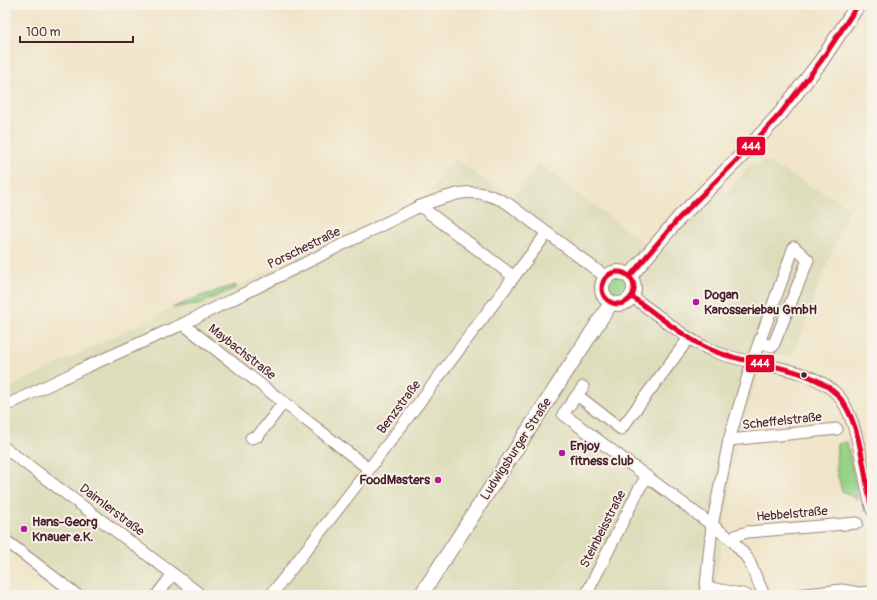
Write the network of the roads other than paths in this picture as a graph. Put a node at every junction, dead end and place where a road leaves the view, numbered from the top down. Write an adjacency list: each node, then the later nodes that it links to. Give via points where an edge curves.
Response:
1 (858, 5): 4 (main road, via 808,79 780,114 678,218)
2 (420, 206): 3 (street, Porschestraße, via 453,194 480,192 507,203); 5 (street); 9 (street, Porschestraße)
3 (547, 233): 5 (street, Benzstraße); 6 (street, Porschestraße)
4 (630, 276): 6 (main road, via 617,272); 7 (main road, via 634,285)
5 (514, 277): 19 (street, Benzstraße)
6 (606, 277): 8 (main road, via 602,290)
7 (632, 297): 8 (main road, via 621,304); 10 (street)
8 (611, 302): 33 (main road, Ludwigsburger Straße)
9 (184, 324): 13 (street, Maybachstraße); 14 (street, Porschestraße)
10 (688, 338): 12 (street, via 718,353); 20 (street, via 621,429 580,391 567,417)
11 (758, 343): 11 (street, via 794,247 808,260 773,346); 12 (street)
12 (752, 362): 17 (street); 21 (street, via 812,377 841,400 853,426)
13 (284, 402): 16 (street, via 258,436); 19 (street, Maybachstraße)
14 (5, 406)
15 (837, 429): 17 (street, Scheffelstraße)
16 (251, 438)
17 (729, 440): 23 (street)
18 (5, 448): 26 (street, Daimlerstraße)
19 (369, 470): 32 (street, Benzstraße)
20 (647, 477): 23 (street); 34 (street, Steinbeisstraße)
21 (872, 510)
22 (857, 523): 25 (street, Hebbelstraße, via 748,532 737,535)
23 (712, 526): 25 (street); 27 (street)
24 (5, 540): 29 (street)
25 (732, 540): 36 (street, via 748,560)
26 (173, 574): 30 (street); 31 (street, Daimlerstraße)
27 (706, 591): 35 (street)
28 (867, 593): 37 (street, via 842,590)
29 (76, 595)
30 (157, 595)
31 (201, 595)
32 (271, 595)
33 (421, 595)
34 (586, 595)
35 (746, 595)
36 (764, 595)
37 (798, 595)

